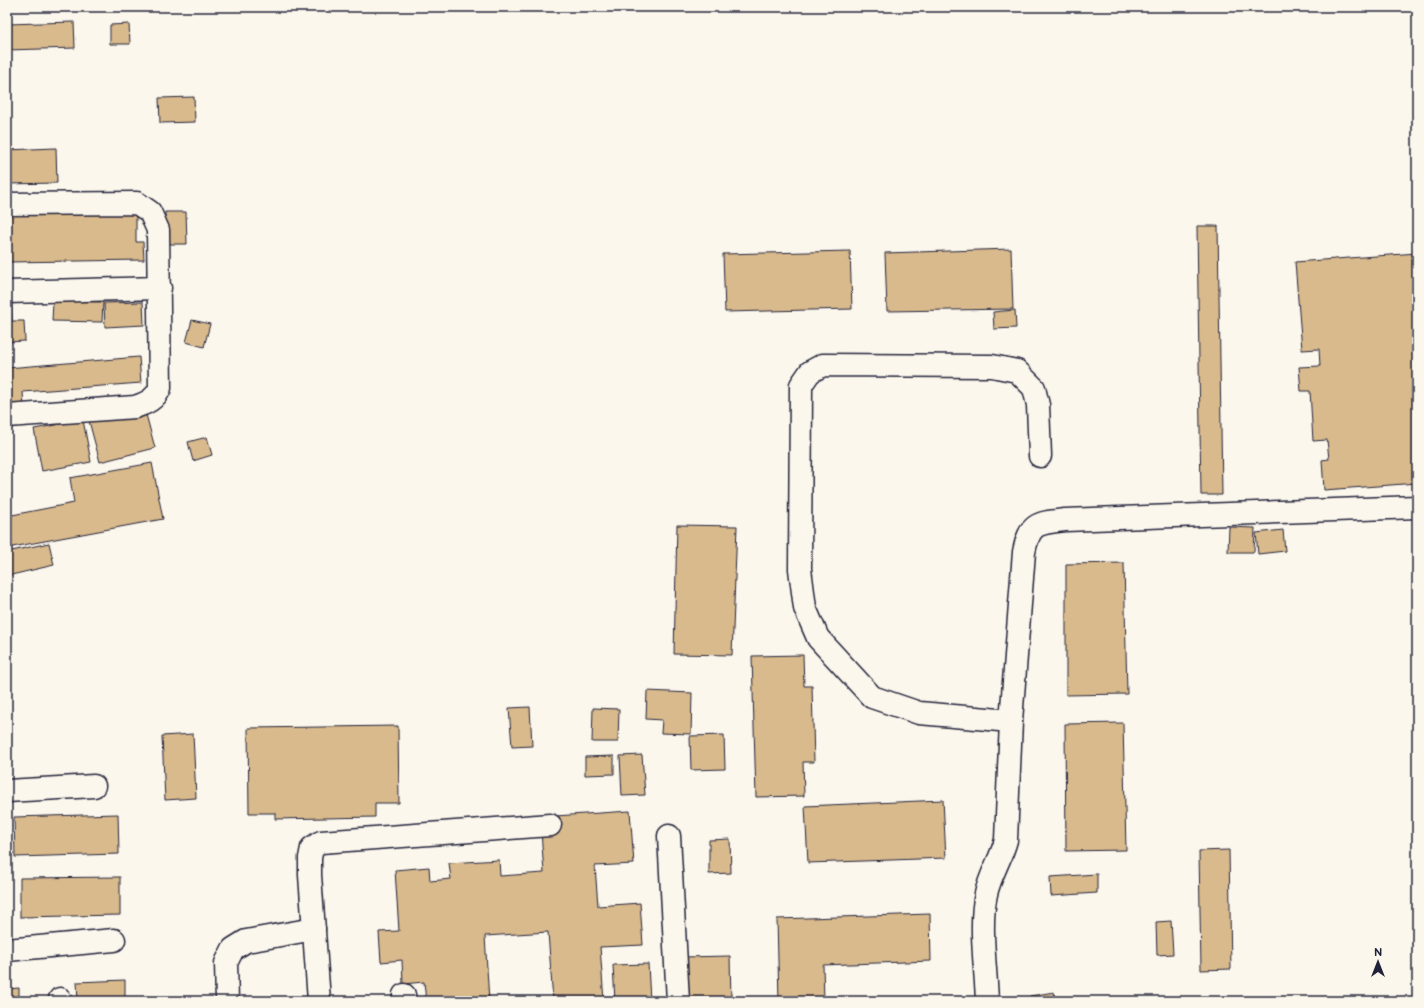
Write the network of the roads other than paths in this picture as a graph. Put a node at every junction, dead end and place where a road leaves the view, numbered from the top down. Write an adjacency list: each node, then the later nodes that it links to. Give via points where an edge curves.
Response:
1 (7, 204): 2 (street, via 137,203 150,212 158,230)
2 (160, 288): 3 (street); 4 (street, via 160,388 149,402 135,407)
3 (7, 292)
4 (7, 416)
5 (1040, 456): 7 (street, via 1038,405 1034,388 1017,371 992,366 823,365 810,372 800,386 800,569 805,608 818,638 872,697 919,713)
6 (1417, 507): 7 (street, via 1064,520 1035,526 1027,536 1024,552)
7 (1011, 721): 18 (street, via 1006,840 1002,857 993,872 983,911)
8 (94, 786): 9 (street)
9 (7, 791)
10 (550, 826): 12 (street, via 321,842 312,848 310,858)
11 (669, 836): 17 (street)
12 (314, 929): 15 (street, via 246,941 233,948 226,963); 16 (street)
13 (114, 940): 14 (street)
14 (7, 950)
15 (227, 1001)
16 (319, 1001)
17 (678, 1001)
18 (987, 1001)

